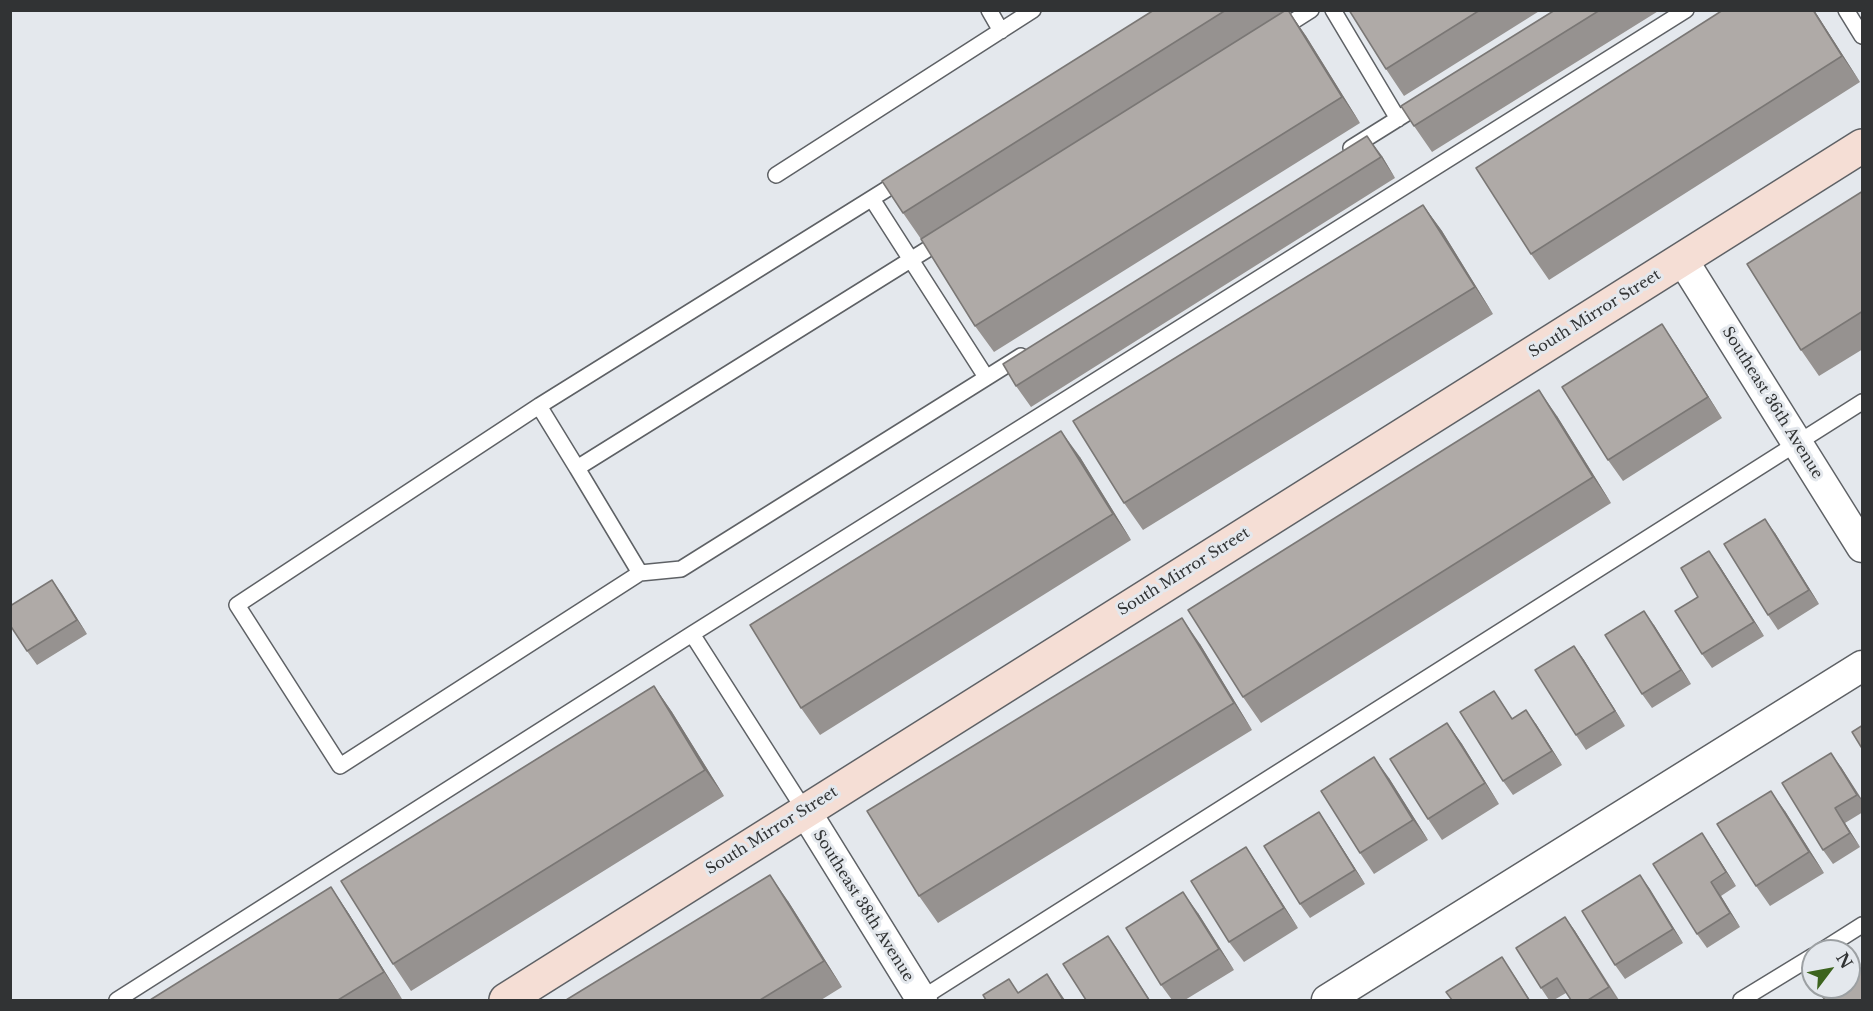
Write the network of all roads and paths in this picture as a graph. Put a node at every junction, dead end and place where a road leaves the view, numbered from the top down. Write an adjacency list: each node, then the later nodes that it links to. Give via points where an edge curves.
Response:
1 (989, 10): 7 (lane)
2 (1033, 10): 7 (lane)
3 (1311, 10): 9 (lane)
4 (1333, 10): 11 (lane)
5 (1686, 10): 28 (lane)
6 (1846, 10): 8 (lane)
7 (1001, 31): 15 (lane)
8 (1863, 36)
9 (1261, 42)
10 (1438, 93): 11 (lane)
11 (1398, 119): 13 (lane)
12 (1863, 146): 18 (street, South Mirror Street)
13 (1338, 157)
14 (912, 174): 16 (lane)
15 (776, 175)
16 (872, 199): 19 (lane); 23 (lane)
17 (962, 229): 19 (lane)
18 (1682, 259): 24 (street, Southeast 36th Avenue); 30 (street, South Mirror Street)
19 (912, 260): 21 (lane); 25 (lane)
20 (1037, 346): 21 (lane)
21 (987, 377): 27 (lane, via 681,569)
22 (1863, 402): 24 (lane)
23 (539, 406): 25 (lane); 27 (lane, via 237,604 340,766)
24 (1798, 443): 26 (street, Southeast 36th Avenue); 36 (lane)
25 (577, 468): 27 (lane)
26 (1863, 547)
27 (640, 573)
28 (692, 634): 30 (lane); 34 (lane)
29 (1863, 666): 37 (street)
30 (805, 810): 35 (street, South Mirror Street); 36 (street, Southeast 38th Avenue)
31 (1863, 925): 32 (lane)
32 (1840, 939)
33 (1801, 963): 38 (lane)
34 (117, 1000)
35 (506, 1000)
36 (920, 1000)
37 (1326, 1000)
38 (1741, 1000)

